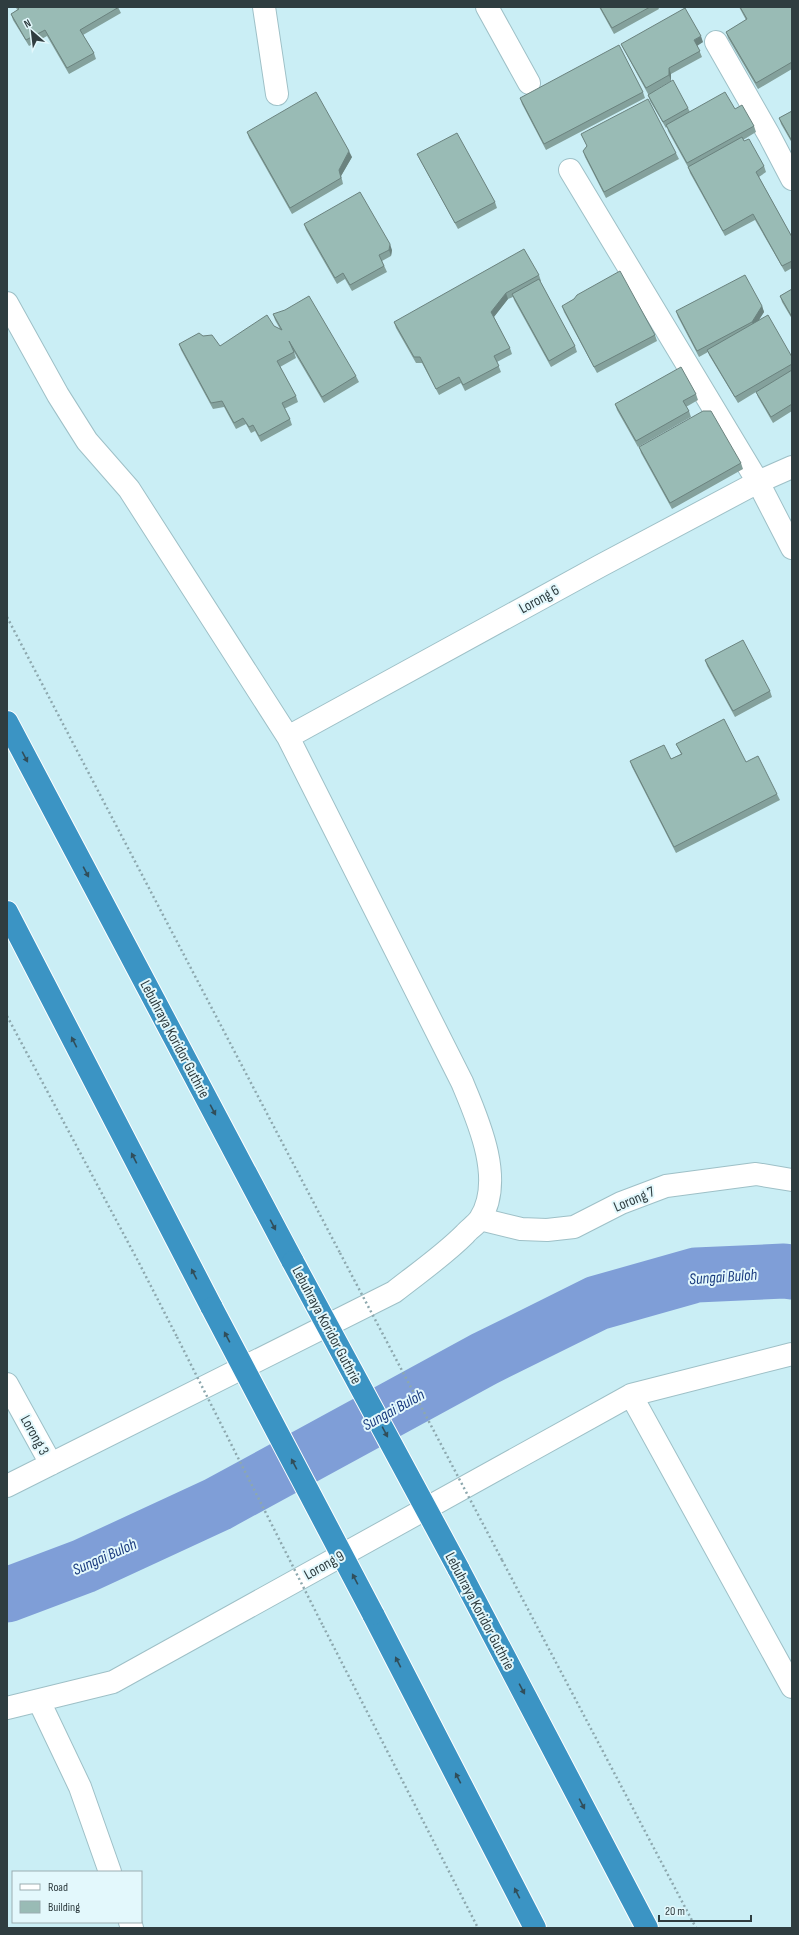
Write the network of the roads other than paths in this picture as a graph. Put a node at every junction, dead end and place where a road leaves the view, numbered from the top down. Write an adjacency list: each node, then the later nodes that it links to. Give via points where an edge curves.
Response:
1 (264, 7): 5 (street)
2 (487, 7): 4 (street)
3 (716, 42): 7 (street)
4 (529, 83)
5 (277, 94)
6 (570, 170): 10 (street)
7 (792, 180)
8 (7, 303): 13 (street, via 58,396 87,441 129,489)
9 (792, 466): 10 (street, Lorong 6)
10 (758, 482): 11 (street); 13 (street, Lorong 6)
11 (792, 548)
12 (7, 722): 27 (highway, Lebuhraya Koridor Guthrie, one-way to 27, bridge)
13 (288, 737): 16 (street, via 462,1082 476,1115 489,1158 491,1190)
14 (7, 912): 26 (highway, one-way to 14, bridge)
15 (792, 1180): 16 (street, Lorong 7, via 756,1174 666,1186 621,1203 574,1226 547,1230 521,1229)
16 (480, 1219): 20 (street, via 445,1253 394,1292)
17 (792, 1354): 19 (street, Lorong 9)
18 (7, 1384): 20 (street, Lorong 3)
19 (631, 1395): 22 (street); 23 (street, Lorong 9, via 113,1682)
20 (51, 1464): 21 (street)
21 (7, 1486)
22 (792, 1687)
23 (39, 1701): 24 (street, Lorong 9); 25 (street, via 80,1787)
24 (7, 1708)
25 (110, 1871)
26 (535, 1928)
27 (647, 1928)

